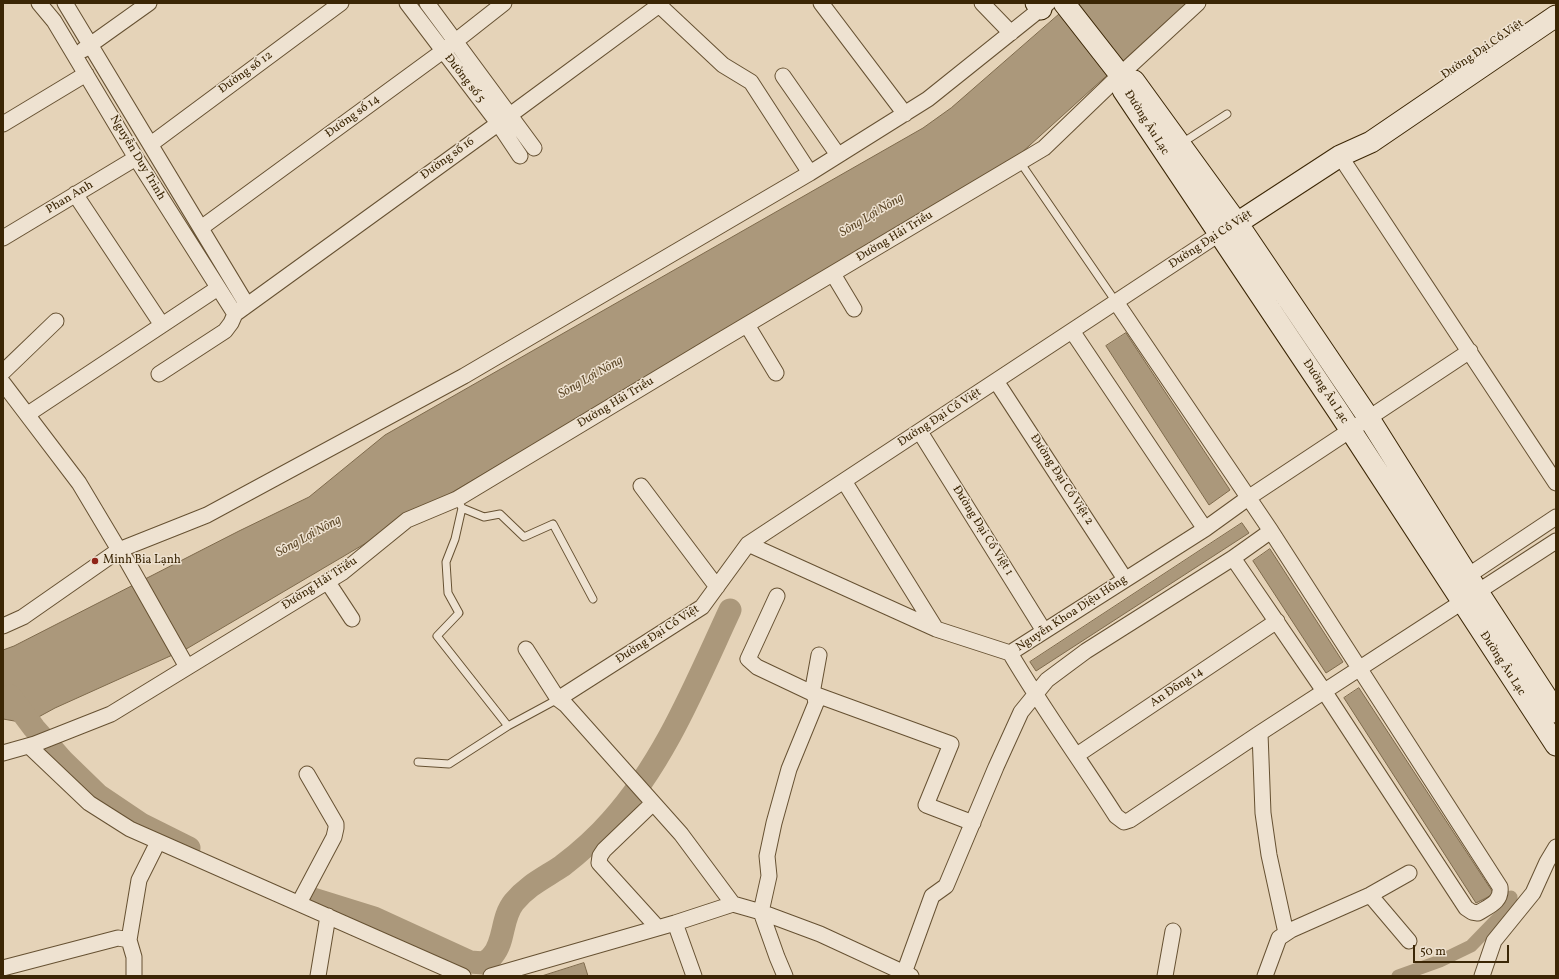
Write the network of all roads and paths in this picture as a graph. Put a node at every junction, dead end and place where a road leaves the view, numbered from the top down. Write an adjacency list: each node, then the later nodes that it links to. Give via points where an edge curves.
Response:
1 (39, 3): 19 (street, Nguyễn Duy Trinh, via 54,21)
2 (65, 3): 17 (street, Nguyễn Duy Trinh)
3 (149, 3): 17 (street)
4 (341, 3): 27 (street, Đường số 12)
5 (407, 3): 18 (street, Đường số 5)
6 (427, 3): 16 (street, Đường số 5)
7 (504, 3): 16 (street, Đường số 14)
8 (821, 3): 23 (street)
9 (982, 3): 15 (street)
10 (1198, 3): 20 (street, Đường Hải Triều)
11 (1550, 3): 32 (street, Đường Đại Cồ Việt, via 1364,131)
12 (660, 4): 25 (street, Đường số 16); 35 (street, via 723,65 751,82)
13 (1051, 5): 15 (street); 20 (street)
14 (1556, 16): 32 (street, Đường Đại Cồ Việt, via 1371,142)
15 (1011, 32): 23 (street, via 928,99)
16 (456, 41): 18 (street, Đường số 14); 25 (street, Đường số 5)
17 (91, 45): 19 (street); 27 (street, Nguyễn Duy Trinh)
18 (443, 51): 25 (street, Đường số 5); 38 (street, Đường số 14)
19 (75, 56): 21 (street, Nguyễn Duy Trinh)
20 (1120, 73): 28 (street, Đường Âu Lạc, via 1134,81); 34 (street, Đường Hải Triều, via 1044,148); 39 (street, Đường Âu Lạc, via 1122,90)
21 (86, 74): 26 (street); 33 (street, Nguyễn Duy Trinh)
22 (783, 76): 30 (street)
23 (905, 114): 30 (street)
24 (1227, 114): 28 (lane)
25 (504, 119): 29 (street, Đường số 5); 31 (street, Đường số 5); 44 (street, Đường số 16)
26 (3, 124)
27 (150, 144): 38 (street, Nguyễn Duy Trinh)
28 (1180, 145): 37 (street, Đường Âu Lạc)
29 (534, 148)
30 (838, 155): 35 (street)
31 (520, 156)
32 (1340, 156): 37 (street, Đường Đại Cồ Việt); 51 (street)
33 (136, 158): 36 (street, Phan Anh); 42 (street, Nguyễn Duy Trinh)
34 (1020, 162): 41 (street, Đường Hải Triều); 43 (lane)
35 (810, 172): 72 (street, via 457,380 207,515)
36 (76, 194): 40 (street, Phan Anh); 48 (street)
37 (1237, 223): 39 (street, Đường Đại Cồ Việt); 59 (street, Đường Âu Lạc)
38 (201, 228): 44 (street, Nguyễn Duy Trinh)
39 (1219, 234): 43 (street, Đường Đại Cồ Việt); 60 (street, Đường Âu Lạc)
40 (3, 238)
41 (833, 274): 45 (street); 49 (street, Đường Hải Triều)
42 (218, 288): 46 (street, Nguyễn Duy Trinh); 48 (street)
43 (1116, 302): 50 (street, Đường Đại Cồ Việt); 65 (street)
44 (247, 305): 46 (street, Đường số 16)
45 (854, 309)
46 (235, 314): 54 (street, via 225,331)
47 (56, 321): 52 (street)
48 (162, 325): 58 (street)
49 (747, 325): 53 (street); 66 (street, Đường Hải Triều)
50 (1072, 331): 55 (street, Đường Đại Cồ Việt); 68 (street)
51 (1470, 351): 59 (street, Nguyễn Khoa Diệu Hồng); 63 (street)
52 (3, 372)
53 (776, 373)
54 (159, 374)
55 (996, 381): 61 (street, Đường Đại Cồ Việt); 74 (street, Đường Đại Cồ Việt 2)
56 (3, 382): 57 (street)
57 (8, 399): 58 (street)
58 (28, 414): 72 (street, via 78,482)
59 (1368, 417): 60 (street, Nguyễn Khoa Diệu Hồng); 77 (street, Đường Âu Lạc)
60 (1350, 431): 65 (street, Nguyễn Khoa Diệu Hồng); 77 (street, Đường Âu Lạc)
61 (920, 432): 62 (street, Đường Đại Cồ Việt); 84 (street, Đường Đại Cồ Việt 1)
62 (844, 481): 70 (street, Đường Đại Cồ Việt); 83 (street)
63 (1556, 483)
64 (641, 486): 76 (street)
65 (1248, 498): 68 (street, Nguyễn Khoa Diệu Hồng); 69 (street)
66 (460, 504): 75 (street, Đường Hải Triều, via 407,520 343,572); 79 (lane, via 484,517 500,514 524,537 553,524); 95 (lane, via 455,539 446,562 448,593 459,613 437,636)
67 (1556, 517): 77 (street)
68 (1205, 529): 74 (street, Nguyễn Khoa Diệu Hồng)
69 (1270, 531): 73 (street); 89 (street)
70 (748, 544): 76 (street, Đường Đại Cồ Việt); 83 (street, Nguyễn Khoa Diệu Hồng)
71 (1554, 548): 77 (street)
72 (123, 555): 82 (street, via 23,617); 88 (street)
73 (1234, 558): 81 (street); 92 (street, via 1086,651 1047,680)
74 (1125, 579): 84 (street, Nguyễn Khoa Diệu Hồng)
75 (328, 581): 80 (street); 88 (street, Đường Hải Triều)
76 (717, 587): 93 (street, Đường Đại Cồ Việt, via 702,607)
77 (1465, 589): 89 (street); 94 (street, Đường Âu Lạc); 98 (street, Đường Âu Lạc)
78 (777, 596): 91 (street, via 748,659 757,667)
79 (593, 599)
80 (352, 619)
81 (1277, 621): 90 (street); 100 (street, An Đông 14)
82 (3, 626)
83 (936, 629): 86 (street, Nguyễn Khoa Diệu Hồng)
84 (1044, 631): 86 (street, Nguyễn Khoa Diệu Hồng)
85 (526, 649): 93 (street)
86 (1010, 653): 92 (street)
87 (819, 655): 91 (street)
88 (184, 660): 97 (street, Đường Hải Triều, via 111,714)
89 (1359, 669): 90 (street); 90 (street, via 1500,887 1499,900 1478,914 1466,908)
90 (1324, 691): 96 (street)
91 (814, 694): 104 (street, via 951,744 926,805); 111 (street, via 816,702 789,769 774,823 768,856 769,876)
92 (1034, 694): 100 (street); 104 (street, via 1021,712)
93 (558, 699): 95 (lane); 103 (street)
94 (1556, 712)
95 (508, 726): 101 (lane, via 449,764)
96 (1260, 733): 100 (street, via 1124,822 1116,816); 116 (street, via 1263,813 1269,855)
97 (32, 745): 99 (street, Đường Hải Triều); 105 (street, via 89,803 130,829)
98 (1556, 745)
99 (3, 753)
100 (1077, 755)
101 (418, 762)
102 (307, 774): 109 (street, via 336,828 334,837)
103 (650, 800): 110 (street, via 681,834); 114 (street, via 604,850 599,863)
104 (973, 823): 120 (street, via 946,886 932,896)
105 (158, 842): 109 (street); 117 (street, via 139,880)
106 (1556, 847): 129 (street, via 1533,893 1494,941)
107 (1409, 873): 108 (street)
108 (1370, 895): 116 (street); 118 (street)
109 (299, 903): 112 (street)
110 (733, 904): 111 (street); 113 (street)
111 (761, 912): 120 (street, via 820,934); 126 (street)
112 (328, 916): 122 (street); 123 (street)
113 (675, 923): 114 (street); 125 (street)
114 (658, 928): 124 (street)
115 (1173, 932): 127 (street)
116 (1286, 933): 128 (street, via 1279,938)
117 (129, 940): 119 (street, via 118,938); 121 (street, via 134,957)
118 (1409, 942)
119 (3, 968)
120 (908, 975)
121 (134, 976)
122 (318, 976)
123 (463, 976)
124 (491, 976)
125 (694, 976)
126 (785, 976)
127 (1164, 976)
128 (1266, 976)
129 (1482, 976)

